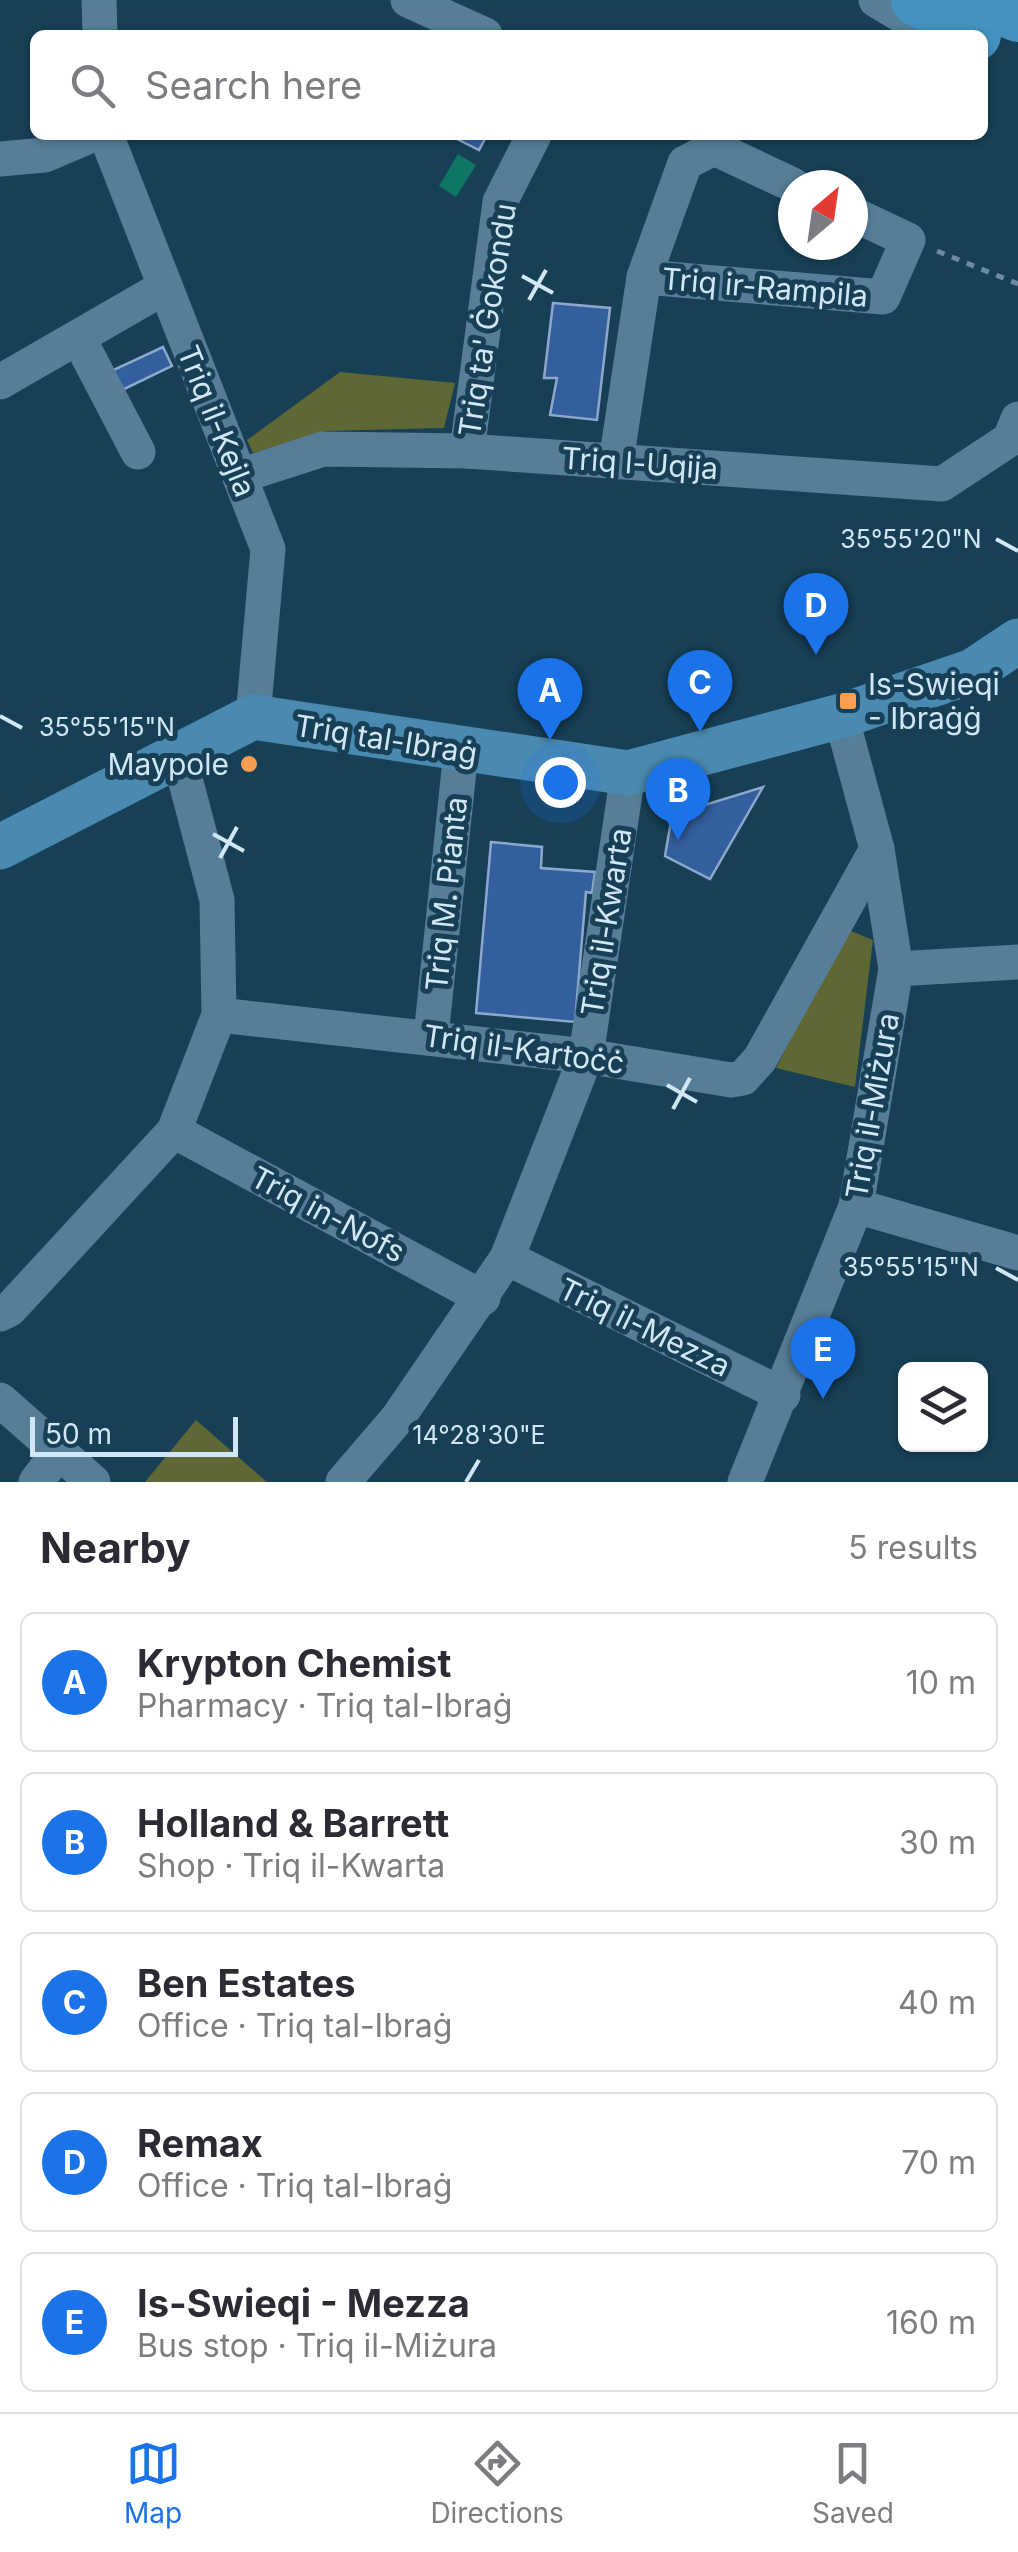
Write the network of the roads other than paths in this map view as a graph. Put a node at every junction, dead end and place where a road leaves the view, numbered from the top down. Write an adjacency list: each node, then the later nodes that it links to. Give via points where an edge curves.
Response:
1 (99, 0): 5 (street)
2 (408, 0): 6 (street)
3 (876, 0): 7 (street, via 916,24)
4 (917, 0): 8 (highway)
5 (100, 30)
6 (473, 30)
7 (964, 30)
8 (982, 30)
9 (80, 140): 12 (street, via 45,155)
10 (108, 140): 16 (street, Triq il-Kejla)
11 (531, 140): 20 (street, Triq ta' Ġokondu, via 500,202)
12 (0, 159)
13 (778, 179): 15 (street, Triq ir-Rampila, via 714,148 685,163)
14 (868, 221): 15 (street, Triq ir-Rampila, via 908,240 883,297)
15 (644, 277): 22 (street, Triq ir-Rampila)
16 (163, 288): 17 (street); 23 (street, Triq il-Kejla)
17 (80, 339): 18 (street); 21 (street)
18 (0, 382)
19 (1018, 419): 22 (street, Triq l-Uqija, via 1010,439 942,484)
20 (467, 451): 22 (street, Triq l-Uqija); 23 (street, Triq l-Uqija, via 323,449)
21 (138, 452)
22 (616, 462)
23 (240, 476): 26 (street, Triq il-Kejla, via 268,549)
24 (1018, 641): 25 (main road, Triq tal-Ibraġ, via 973,671)
25 (841, 716): 29 (main road, Triq tal-Ibraġ); 31 (street, Triq il-Miżura)
26 (253, 717): 27 (main road, Triq tal-Ibraġ); 28 (main road, Triq tal-Ibraġ)
27 (461, 751): 29 (main road, Triq tal-Ibraġ); 35 (street, Triq M. Pianta)
28 (178, 752): 30 (main road, Triq tal-Ibraġ); 34 (street, via 217,900)
29 (628, 773): 36 (street, Triq il-Kwarta)
30 (0, 847)
31 (877, 849): 33 (street, Triq il-Miżura); 36 (street, Triq il-Kartoċċ, via 760,1059 743,1078)
32 (1018, 962): 33 (street)
33 (896, 969): 38 (street, Triq il-Miżura)
34 (219, 1015): 35 (street, Triq il-Kartoċċ); 37 (street)
35 (431, 1036): 36 (street, Triq il-Kartoċċ)
36 (586, 1056): 40 (street, Triq il-Kwarta)
37 (174, 1131): 41 (street, Triq in-Nofs); 42 (street)
38 (856, 1206): 39 (street); 43 (street, Triq il-Miżura)
39 (1018, 1253)
40 (507, 1258): 41 (street, Triq il-Kwarta); 43 (street, Triq il-Mezza)
41 (483, 1298): 48 (street, Triq il-Kwarta)
42 (0, 1314)
43 (784, 1395): 49 (street, Triq il-Miżura)
44 (0, 1400): 45 (street)
45 (60, 1450): 46 (street); 47 (street)
46 (36, 1482)
47 (93, 1482)
48 (343, 1482)
49 (745, 1482)

